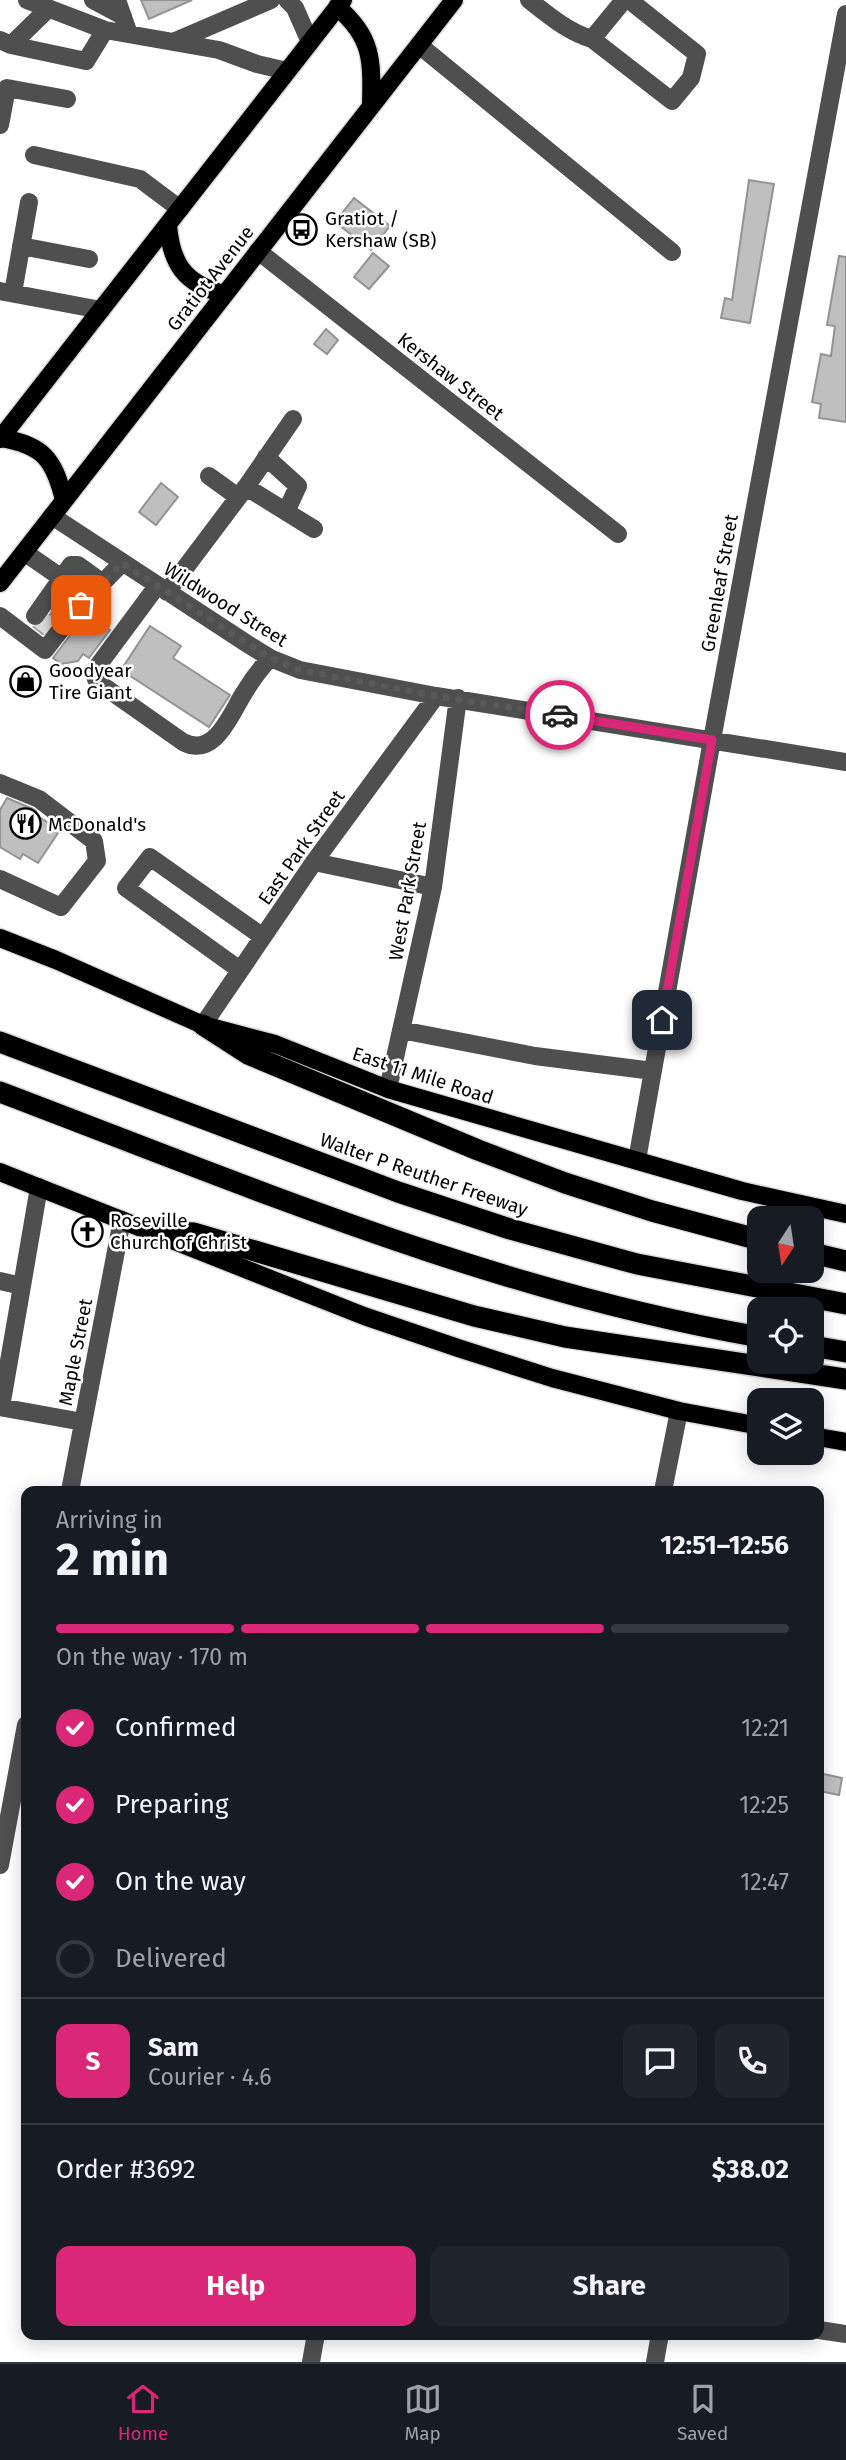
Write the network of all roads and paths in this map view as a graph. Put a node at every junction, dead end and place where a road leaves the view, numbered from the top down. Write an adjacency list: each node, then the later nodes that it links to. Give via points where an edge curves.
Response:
1 (27, 0): 10 (street)
2 (93, 0): 9 (street)
3 (271, 0): 16 (street)
4 (287, 0): 17 (street)
5 (454, 0): 18 (main road, Gratiot Avenue)
6 (528, 0): 14 (street)
7 (626, 0): 14 (street); 14 (street, via 697,54 691,78 672,101)
8 (337, 2): 17 (main road); 21 (main road, via 369,48)
9 (120, 8): 13 (street)
10 (48, 9): 12 (street); 15 (street)
11 (846, 15): 57 (street, Greenleaf Street)
12 (105, 30): 13 (street); 15 (street, via 86,61)
13 (128, 34): 16 (street)
14 (592, 39)
15 (5, 42)
16 (173, 42): 19 (street, via 219,50)
17 (310, 42): 19 (main road)
18 (419, 45): 21 (main road, Gratiot Avenue); 29 (street)
19 (287, 71): 25 (main road)
20 (67, 99): 22 (street, via 7,88)
21 (372, 105): 28 (main road, Gratiot Avenue)
22 (0, 125)
23 (34, 155): 25 (street, via 139,179)
24 (29, 202): 27 (street)
25 (180, 209): 26 (main road)
26 (168, 225): 32 (main road, via 181,270 190,280); 33 (main road)
27 (21, 246): 30 (street); 31 (street)
28 (258, 251): 32 (main road, Gratiot Avenue); 43 (street, Kershaw Street)
29 (672, 252)
30 (89, 259)
31 (7, 292): 33 (street)
32 (224, 294): 39 (main road, Gratiot Avenue)
33 (101, 310): 35 (main road)
34 (293, 419): 36 (street)
35 (0, 439): 39 (main road, via 43,453 53,466)
36 (266, 457): 38 (street); 40 (street, via 298,486)
37 (209, 476): 38 (street)
38 (242, 492): 40 (street); 49 (street)
39 (64, 500): 41 (main road, Gratiot Avenue)
40 (286, 512): 42 (street)
41 (51, 516): 44 (main road, Gratiot Avenue); 45 (street, Wildwood Street)
42 (314, 529)
43 (618, 534)
44 (24, 552): 46 (street); 47 (main road, Gratiot Avenue)
45 (122, 563): 48 (street); 49 (street, Wildwood Street)
46 (64, 579): 48 (street, via 71,565 78,565); 53 (street)
47 (0, 583)
48 (103, 583): 50 (street)
49 (162, 589): 54 (street, Wildwood Street); 54 (street, via 94,671 99,683 183,742 205,744 219,734)
50 (84, 598)
51 (0, 616): 53 (street)
52 (59, 629): 53 (street, via 45,650)
53 (22, 633)
54 (270, 658): 55 (street, Wildwood Street, via 300,670)
55 (436, 696): 56 (street, Wildwood Street); 60 (street, East Park Street)
56 (458, 698): 57 (street); 62 (street, West Park Street)
57 (712, 740): 58 (street); 69 (street, Greenleaf Street)
58 (846, 762)
59 (0, 783): 61 (street, via 39,799 94,841 97,861 61,906)
60 (314, 862): 62 (street); 63 (street, East Park Street)
61 (0, 879)
62 (433, 887): 67 (street, West Park Street)
63 (263, 937): 65 (street, East Park Street); 65 (street, via 150,856 126,888)
64 (0, 938): 66 (main road, East 11 Mile Road)
65 (240, 970): 66 (street, East Park Street)
66 (203, 1025): 70 (main road, East 11 Mile Road, via 275,1044); 78 (highway, via 248,1054 478,1150 627,1203)
67 (401, 1030): 69 (street, via 536,1056); 70 (street, West Park Street)
68 (0, 1042): 83 (highway, Walter P Reuther Freeway, via 398,1192 510,1229 637,1264)
69 (653, 1071): 72 (street, Greenleaf Street)
70 (388, 1089): 72 (main road, East 11 Mile Road)
71 (0, 1092): 84 (highway, via 273,1195 518,1280)
72 (637, 1160): 75 (main road, East 11 Mile Road, via 742,1191)
73 (0, 1172): 74 (main road)
74 (39, 1187): 76 (main road); 82 (street)
75 (846, 1214)
76 (122, 1220): 77 (main road); 90 (street, Maple Street)
77 (149, 1231): 87 (highway, via 194,1233 565,1337); 89 (main road, via 458,1348)
78 (747, 1236)
79 (824, 1256): 80 (highway)
80 (846, 1261)
81 (0, 1281): 82 (street)
82 (22, 1286): 88 (street)
83 (846, 1304)
84 (747, 1334)
85 (824, 1348): 86 (highway)
86 (846, 1352)
87 (846, 1378)
88 (1, 1407): 90 (street)
89 (679, 1411): 91 (main road); 95 (street)
90 (83, 1422): 94 (street, Maple Street)
91 (747, 1424)
92 (824, 1438): 93 (main road)
93 (846, 1442)
94 (71, 1486)
95 (664, 1486)
96 (21, 1752): 97 (street)
97 (0, 1865)
98 (824, 2331): 99 (street)
99 (846, 2334)
100 (315, 2340): 102 (street)
101 (659, 2340): 103 (street)
102 (311, 2362)
103 (655, 2362)

